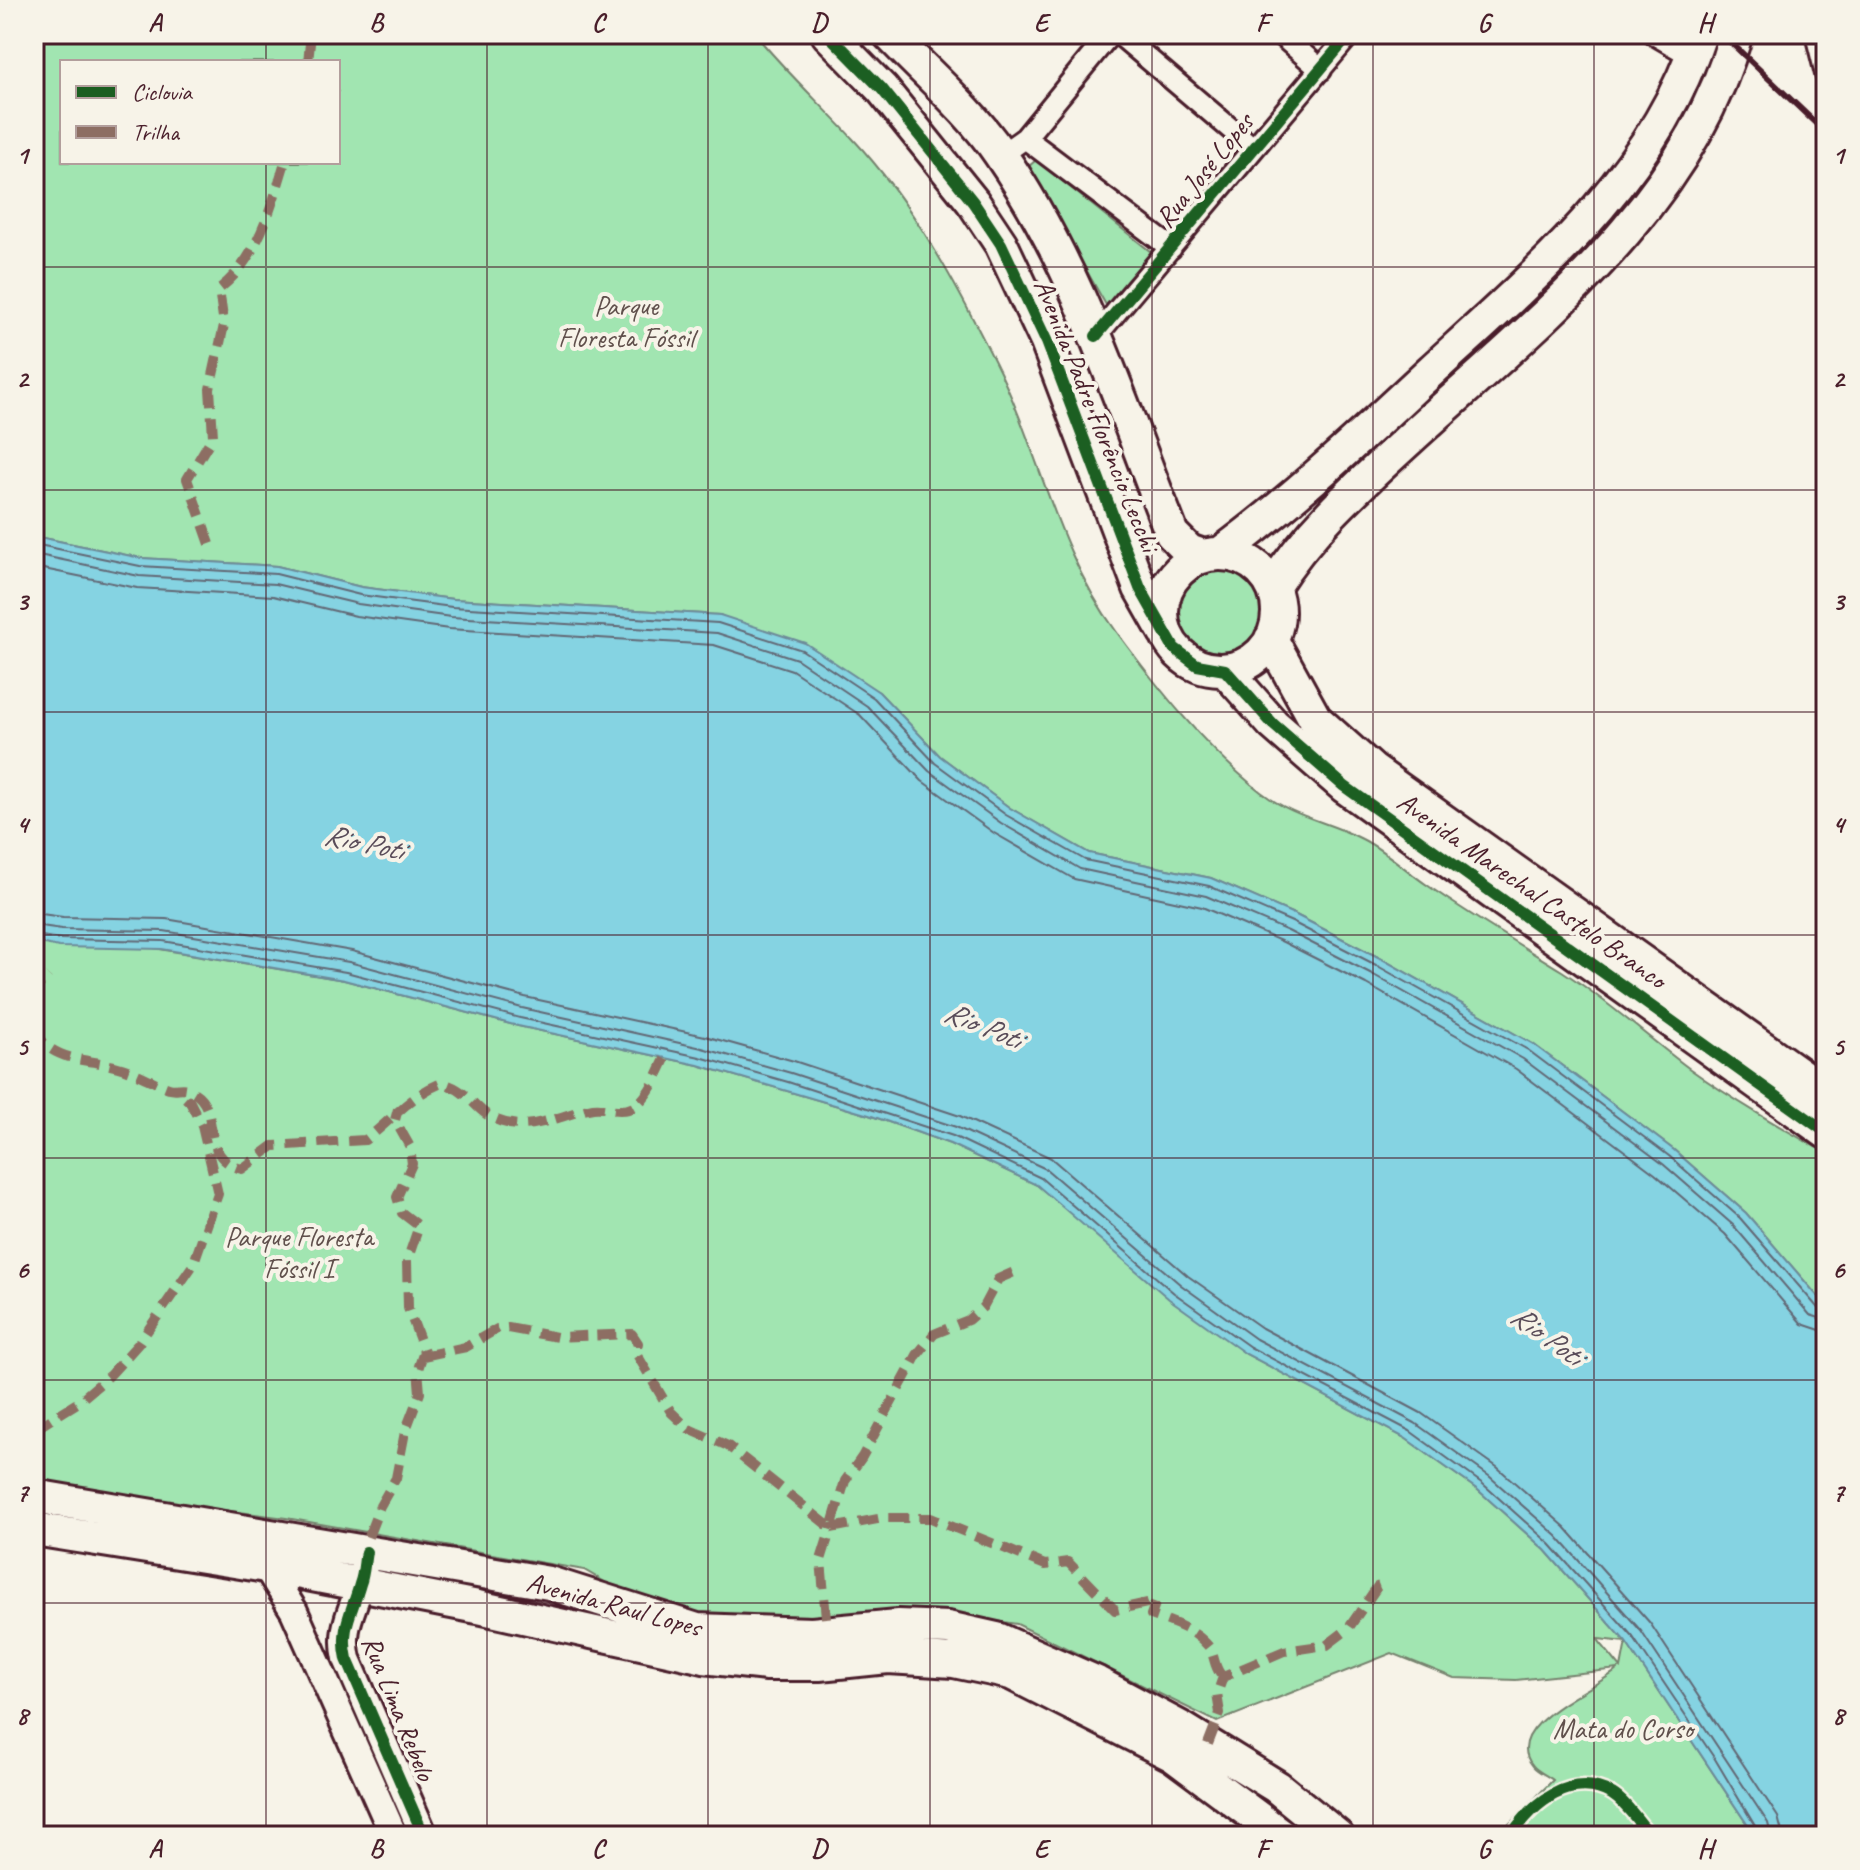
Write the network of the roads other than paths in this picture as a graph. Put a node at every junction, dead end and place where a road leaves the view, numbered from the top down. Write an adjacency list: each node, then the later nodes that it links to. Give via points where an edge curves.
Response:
1 (828, 34): 19 (main road, Avenida Padre Florêncio Lecchi, via 882,89 1001,244 1047,342 1140,588)
2 (889, 34): 13 (main road, Avenida Padre Florêncio Lecchi, via 985,133)
3 (1110, 34): 13 (street)
4 (1119, 34): 14 (street)
5 (1280, 34): 11 (street)
6 (1350, 34): 11 (street, Rua José Lopes)
7 (1654, 34): 10 (street)
8 (1736, 34): 18 (main road, via 1708,110 1672,171 1624,232 1575,287 1324,517)
9 (1816, 34): 12 (street)
10 (1689, 41): 17 (main road, via 1692,57 1642,152 1593,215 1406,395 1262,523)
11 (1321, 70): 14 (street, Rua José Lopes)
12 (1825, 71)
13 (1013, 147): 15 (street); 16 (main road, Avenida Padre Florêncio Lecchi, via 1039,219)
14 (1252, 147): 15 (street, Rua José Lopes)
15 (1171, 248): 16 (street, Rua José Lopes)
16 (1096, 336): 17 (main road, Avenida Padre Florêncio Lecchi, via 1172,534 1189,551)
17 (1212, 555): 18 (main road, via 1242,558); 19 (main road, via 1173,577 1161,613)
18 (1273, 587): 20 (main road, via 1278,622)
19 (1165, 632): 21 (main road, via 1189,661)
20 (1271, 639): 21 (main road, via 1244,665); 22 (main road, Avenida Marechal Castelo Branco, via 1329,735)
21 (1225, 670): 22 (main road, Avenida Marechal Castelo Branco, via 1273,724 1344,786)
22 (1484, 871): 23 (main road, Avenida Marechal Castelo Branco); 24 (main road, Avenida Marechal Castelo Branco)
23 (1743, 1033): 24 (main road); 25 (main road, Avenida Marechal Castelo Branco)
24 (1719, 1055): 26 (main road, Avenida Marechal Castelo Branco)
25 (1826, 1093)
26 (1826, 1132)
27 (34, 1496): 29 (main road, Avenida Raul Lopes)
28 (34, 1529): 30 (main road, Avenida Raul Lopes)
29 (366, 1552): 31 (street, Rua Lima Rebelo); 35 (main road, Avenida Raul Lopes, via 549,1583 697,1630 812,1634 898,1626 948,1628 997,1639 1183,1729 1265,1780)
30 (266, 1566): 31 (main road, Avenida Raul Lopes); 32 (street, Rua Lima Rebelo, via 294,1611)
31 (360, 1586): 33 (street, Rua Lima Rebelo, via 345,1623 347,1659); 34 (main road, Avenida Raul Lopes, via 704,1657 767,1664 888,1657 954,1661 1011,1673 1173,1755)
32 (394, 1836)
33 (424, 1836)
34 (1282, 1836)
35 (1337, 1836)

